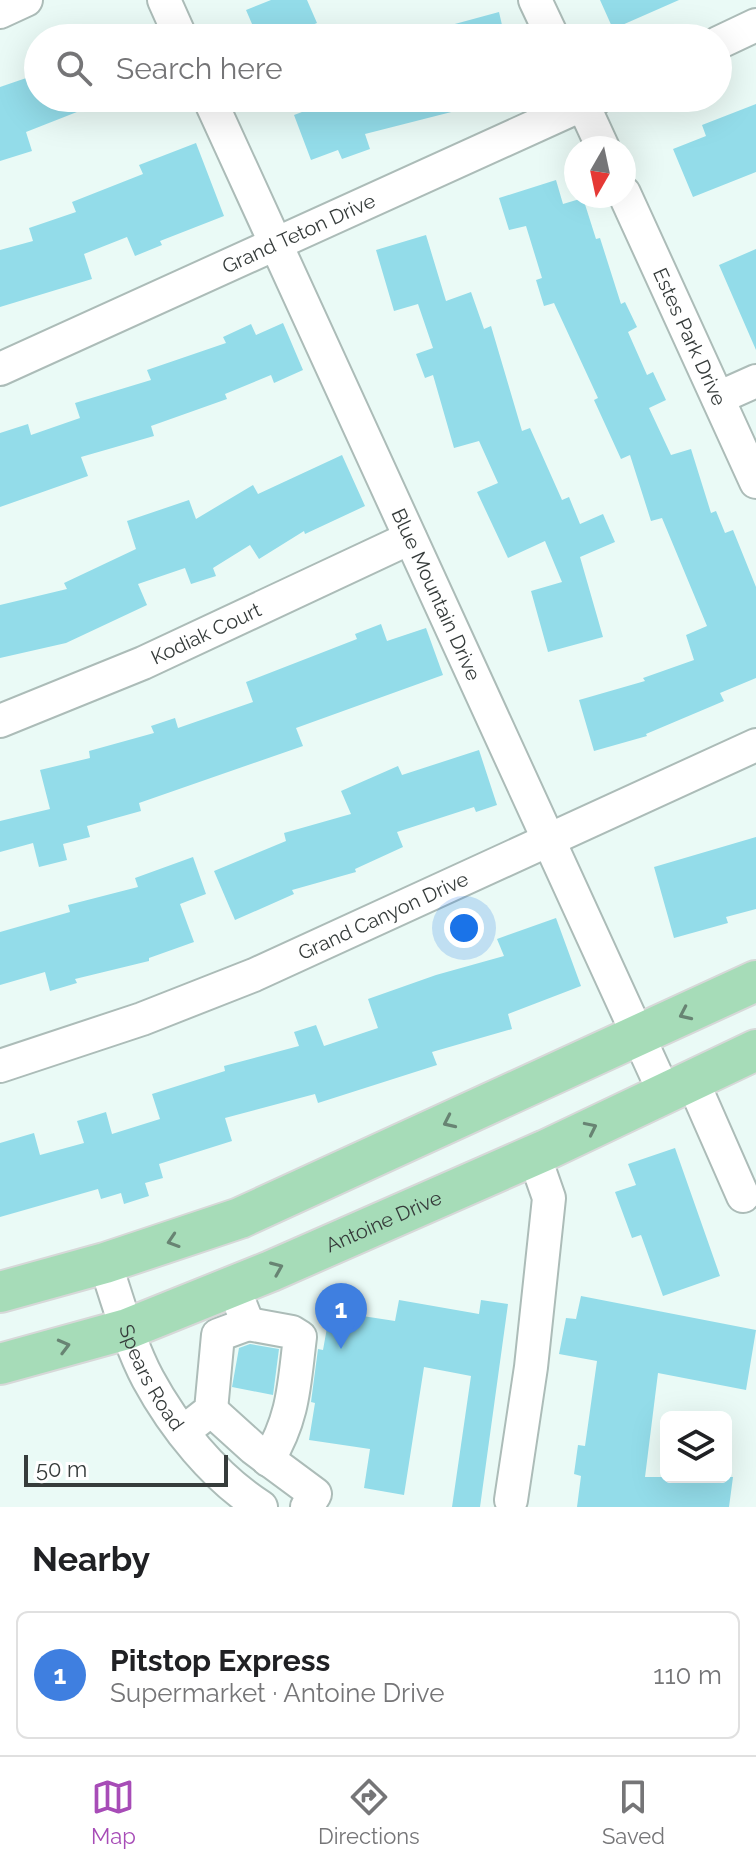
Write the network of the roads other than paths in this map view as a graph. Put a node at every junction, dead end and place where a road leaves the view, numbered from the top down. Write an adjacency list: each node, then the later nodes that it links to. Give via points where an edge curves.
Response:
1 (26, 0): 4 (street)
2 (164, 0): 5 (street)
3 (535, 0): 6 (street)
4 (0, 12)
5 (175, 24)
6 (546, 24)
7 (756, 25): 8 (street)
8 (732, 36)
9 (215, 112): 14 (street, Blue Mountain Drive)
10 (561, 112): 14 (street, Grand Teton Drive)
11 (591, 112): 12 (street)
12 (599, 136)
13 (631, 208): 17 (street, Estes Park Drive)
14 (276, 245): 15 (street, Grand Teton Drive); 19 (street, Blue Mountain Drive)
15 (0, 369)
16 (756, 381): 17 (street)
17 (718, 398): 18 (street, Estes Park Drive)
18 (756, 482)
19 (410, 538): 20 (street, Kodiak Court, via 143,663); 22 (street, Blue Mountain Drive)
20 (0, 721)
21 (756, 745): 22 (street, Grand Canyon Drive)
22 (548, 838): 24 (street, Blue Mountain Drive); 26 (street, Grand Canyon Drive, via 254,975)
23 (756, 981): 24 (main road, one-way to 24)
24 (637, 1036): 27 (street, Blue Mountain Drive); 30 (main road, one-way to 30, via 240,1218)
25 (756, 1050): 27 (main road, Antoine Drive)
26 (0, 1066)
27 (678, 1086): 28 (main road, Antoine Drive, one-way to 27); 29 (street, Blue Mountain Drive)
28 (534, 1155): 31 (main road, Antoine Drive, one-way to 28); 39 (street, via 549,1198)
29 (743, 1196)
30 (105, 1263): 32 (main road); 34 (street, Spears Road)
31 (233, 1286): 33 (street); 34 (main road, Antoine Drive)
32 (0, 1292)
33 (248, 1324): 36 (street, via 218,1335); 38 (street, via 300,1337 291,1409)
34 (127, 1329): 35 (main road, Antoine Drive, one-way to 34); 37 (street, Spears Road, via 147,1378)
35 (0, 1364)
36 (211, 1410): 37 (street); 38 (street)
37 (183, 1432): 40 (street, Spears Road, via 224,1478)
38 (268, 1460): 41 (street, via 315,1494)
39 (511, 1500)
40 (261, 1507)
41 (307, 1507)

